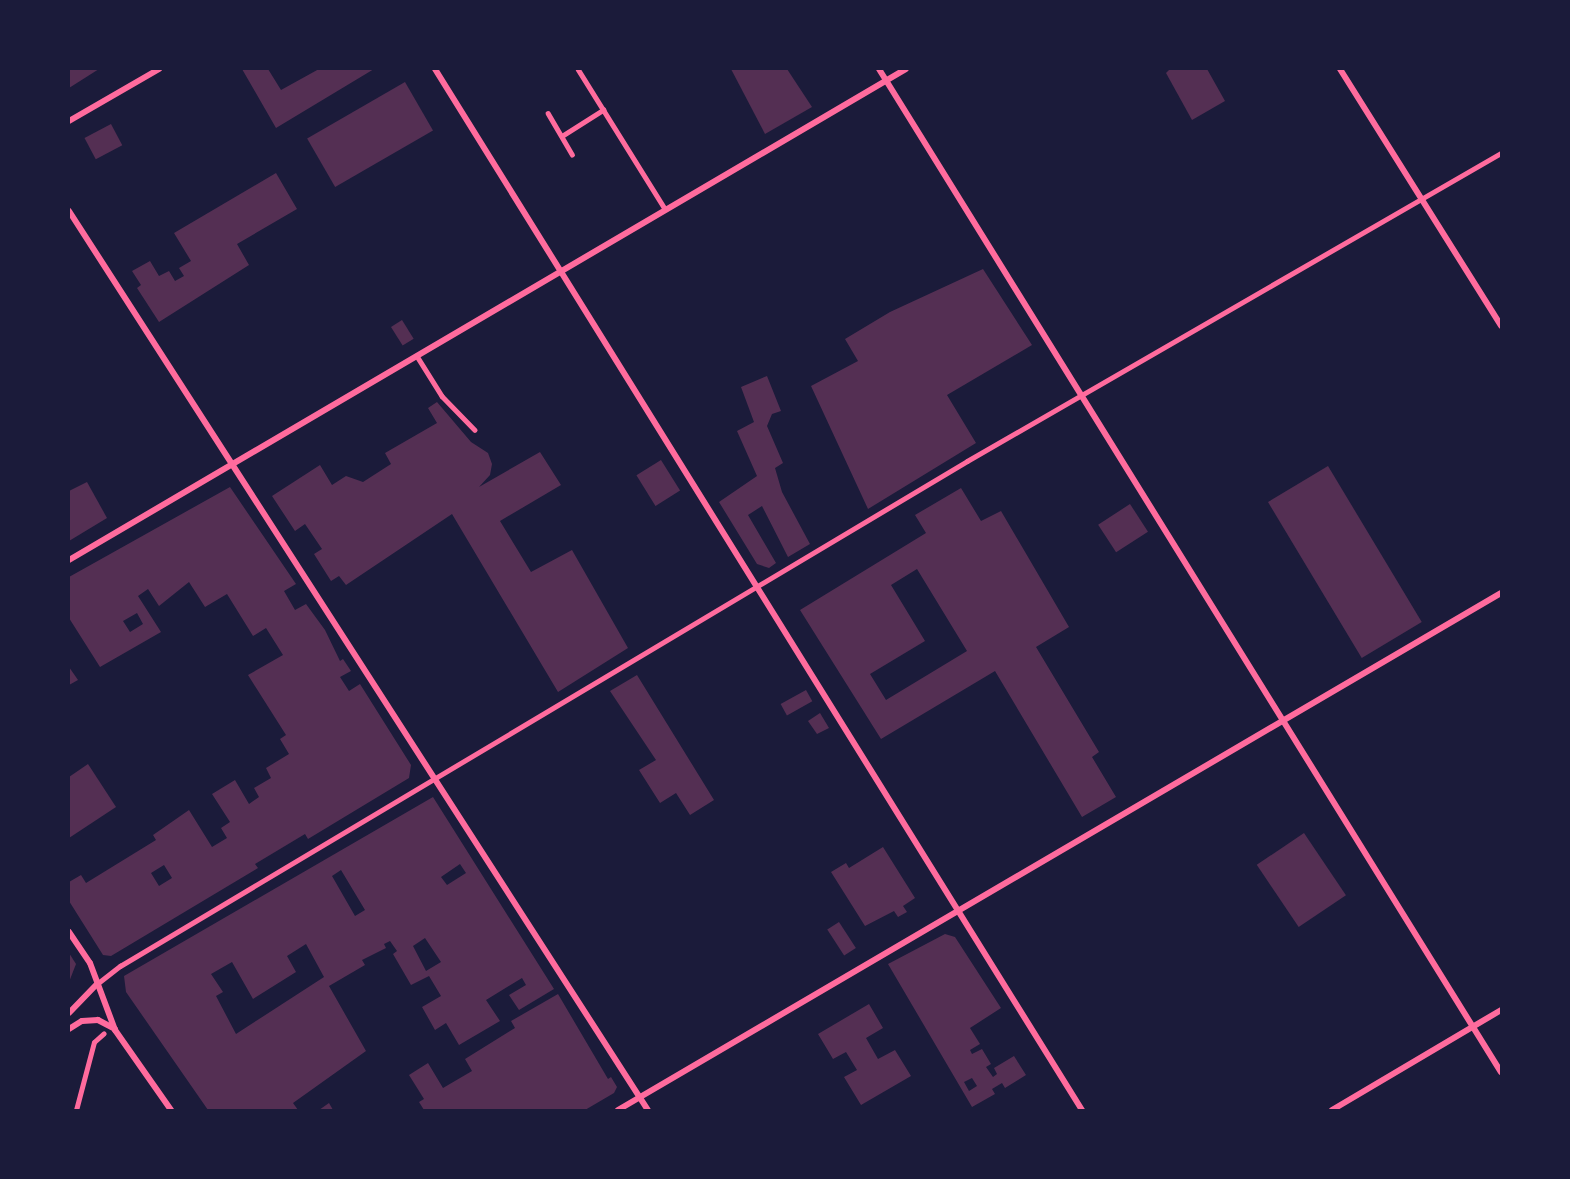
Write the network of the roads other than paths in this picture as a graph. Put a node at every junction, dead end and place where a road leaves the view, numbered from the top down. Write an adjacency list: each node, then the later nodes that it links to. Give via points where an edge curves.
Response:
1 (159, 69): 10 (street)
2 (435, 69): 17 (street)
3 (578, 69): 8 (lane)
4 (879, 69): 7 (street)
5 (906, 69): 7 (street)
6 (1340, 69): 14 (street)
7 (886, 80): 15 (street); 20 (street)
8 (603, 110): 11 (lane); 15 (lane)
9 (548, 113): 11 (lane)
10 (69, 121)
11 (562, 136): 13 (lane)
12 (1501, 153): 14 (street)
13 (572, 154)
14 (1424, 200): 18 (street); 20 (street)
15 (665, 210): 17 (street)
16 (69, 211): 22 (street)
17 (561, 271): 19 (street); 24 (street)
18 (1501, 326)
19 (417, 356): 21 (lane, via 442,396); 22 (street)
20 (1079, 396): 24 (street); 26 (street)
21 (474, 430)
22 (233, 465): 23 (street); 27 (street)
23 (69, 560)
24 (759, 588): 27 (street); 28 (street)
25 (1501, 593): 26 (street)
26 (1285, 720): 28 (street); 33 (street)
27 (436, 778): 30 (street, via 120,966); 38 (street)
28 (955, 909): 38 (street); 43 (street)
29 (69, 932): 30 (street)
30 (98, 983): 32 (street); 35 (street)
31 (1501, 1010): 33 (street)
32 (69, 1013)
33 (1472, 1027): 37 (street); 44 (street)
34 (69, 1029): 35 (street, via 82,1021 98,1020)
35 (115, 1030): 40 (street)
36 (104, 1033): 39 (street, via 94,1042)
37 (1501, 1072)
38 (640, 1097): 41 (street); 42 (street)
39 (76, 1110)
40 (171, 1110)
41 (618, 1110)
42 (648, 1110)
43 (1082, 1110)
44 (1332, 1110)

